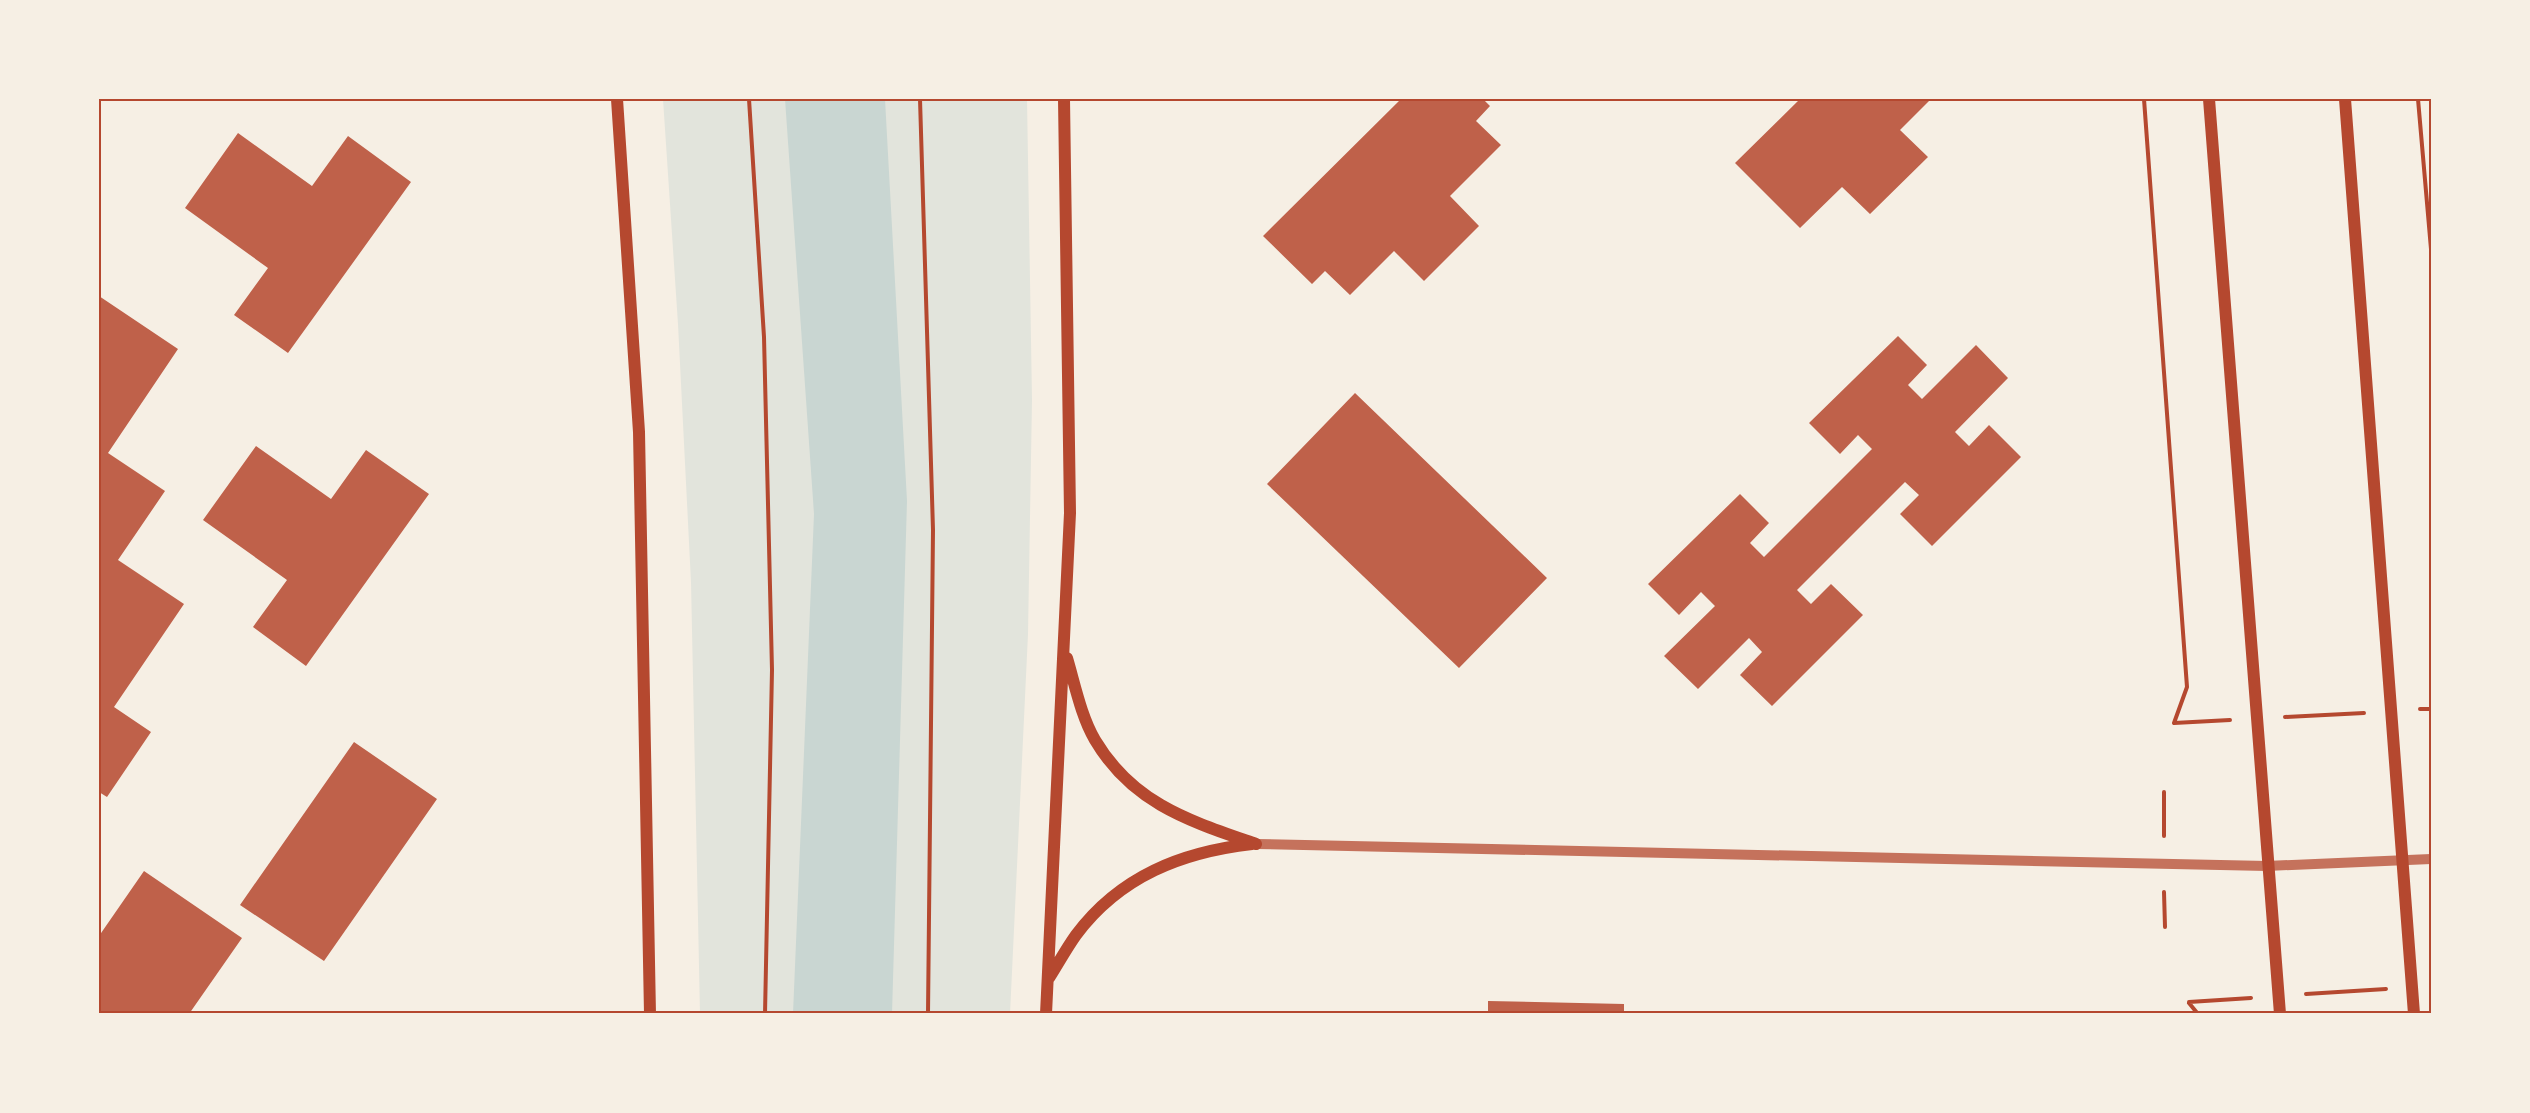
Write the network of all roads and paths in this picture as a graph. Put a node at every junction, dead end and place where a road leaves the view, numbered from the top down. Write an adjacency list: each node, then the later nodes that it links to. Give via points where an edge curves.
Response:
1 (617, 99): 21 (main road, via 639,432)
2 (749, 99): 22 (path, via 764,337 772,670)
3 (920, 99): 23 (path, via 933,530)
4 (1064, 99): 10 (main road, via 1070,513)
5 (2144, 99): 13 (path, via 2187,687 2174,723)
6 (2209, 99): 13 (main road)
7 (2345, 99): 12 (main road)
8 (2418, 99): 9 (path)
9 (2431, 249)
10 (1064, 647): 14 (main road, via 1094,739 1119,774 1149,799 1187,820); 18 (main road)
11 (2431, 709): 12 (path)
12 (2391, 711): 13 (path); 16 (main road)
13 (2256, 719): 17 (main road)
14 (1256, 844): 17 (street); 18 (main road, via 1213,849 1178,859 1140,877 1107,902 1077,934)
15 (2431, 859): 16 (street)
16 (2402, 860): 17 (street); 19 (main road)
17 (2267, 866): 20 (main road)
18 (1048, 979): 24 (main road)
19 (2412, 988): 20 (path); 27 (main road)
20 (2278, 996): 25 (path, via 2189,1002); 26 (main road)
21 (650, 1014)
22 (765, 1014)
23 (928, 1014)
24 (1046, 1014)
25 (2198, 1014)
26 (2280, 1014)
27 (2414, 1014)

